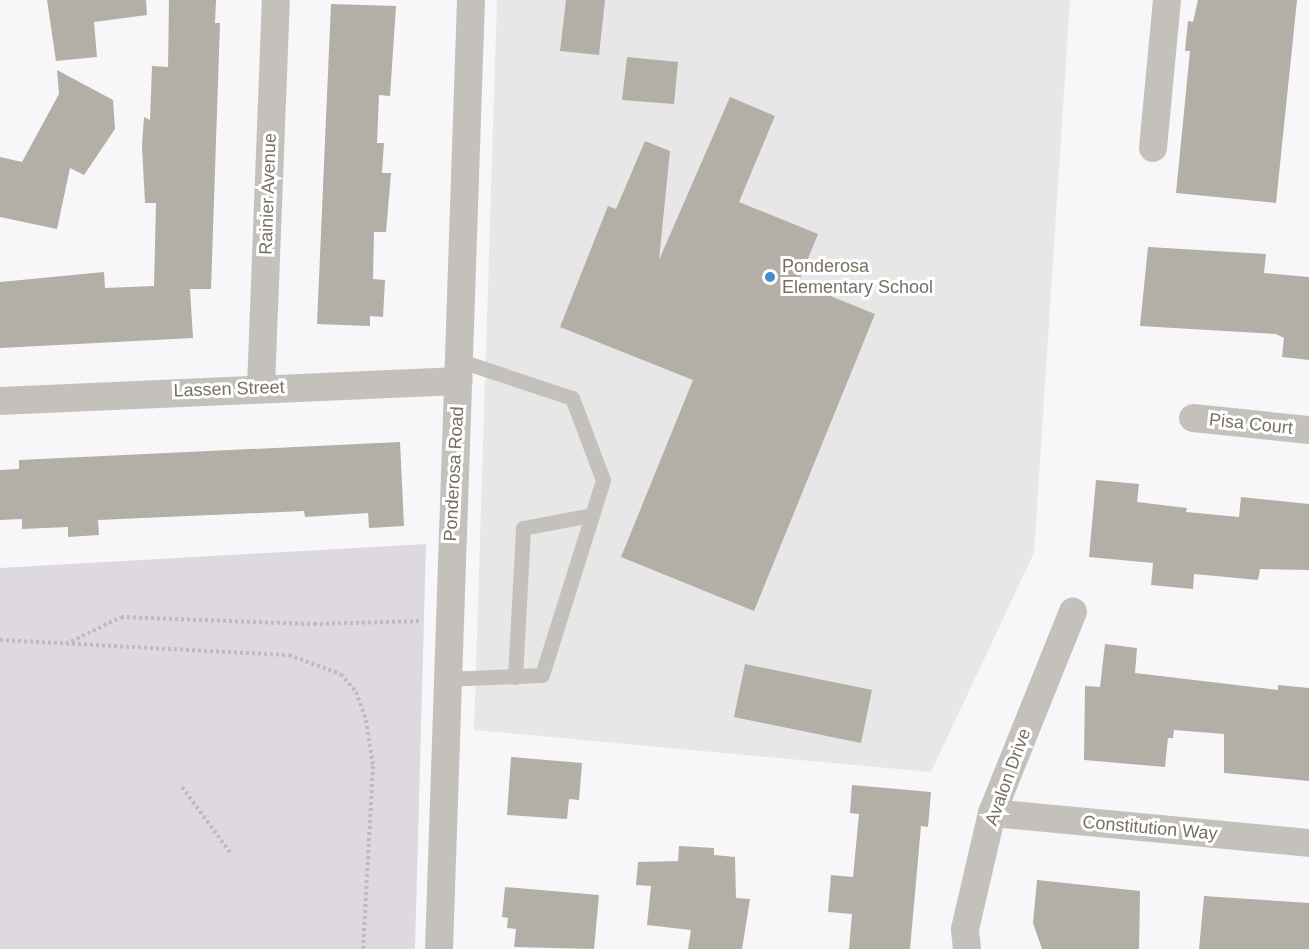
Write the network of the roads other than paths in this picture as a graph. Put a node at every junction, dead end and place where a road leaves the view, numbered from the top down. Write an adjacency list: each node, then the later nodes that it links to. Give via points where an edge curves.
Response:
1 (276, 0): 6 (street, Rainier Avenue)
2 (471, 0): 5 (street, Ponderosa Road)
3 (1167, 0): 4 (street)
4 (1153, 148)
5 (458, 370): 6 (street, Lassen Street); 10 (lane, via 572,398 603,480); 13 (street, Ponderosa Road)
6 (261, 387): 7 (street, Lassen Street)
7 (0, 401)
8 (1193, 418): 9 (street, Pisa Court)
9 (1309, 430)
10 (592, 515): 12 (lane, via 542,675); 12 (lane, via 523,528)
11 (1072, 612): 14 (street, Avalon Drive)
12 (515, 677): 13 (lane)
13 (446, 679): 16 (street, Ponderosa Road)
14 (992, 813): 15 (street, Constitution Way); 17 (street, Avalon Drive, via 965,929)
15 (1309, 843)
16 (439, 949)
17 (967, 949)

